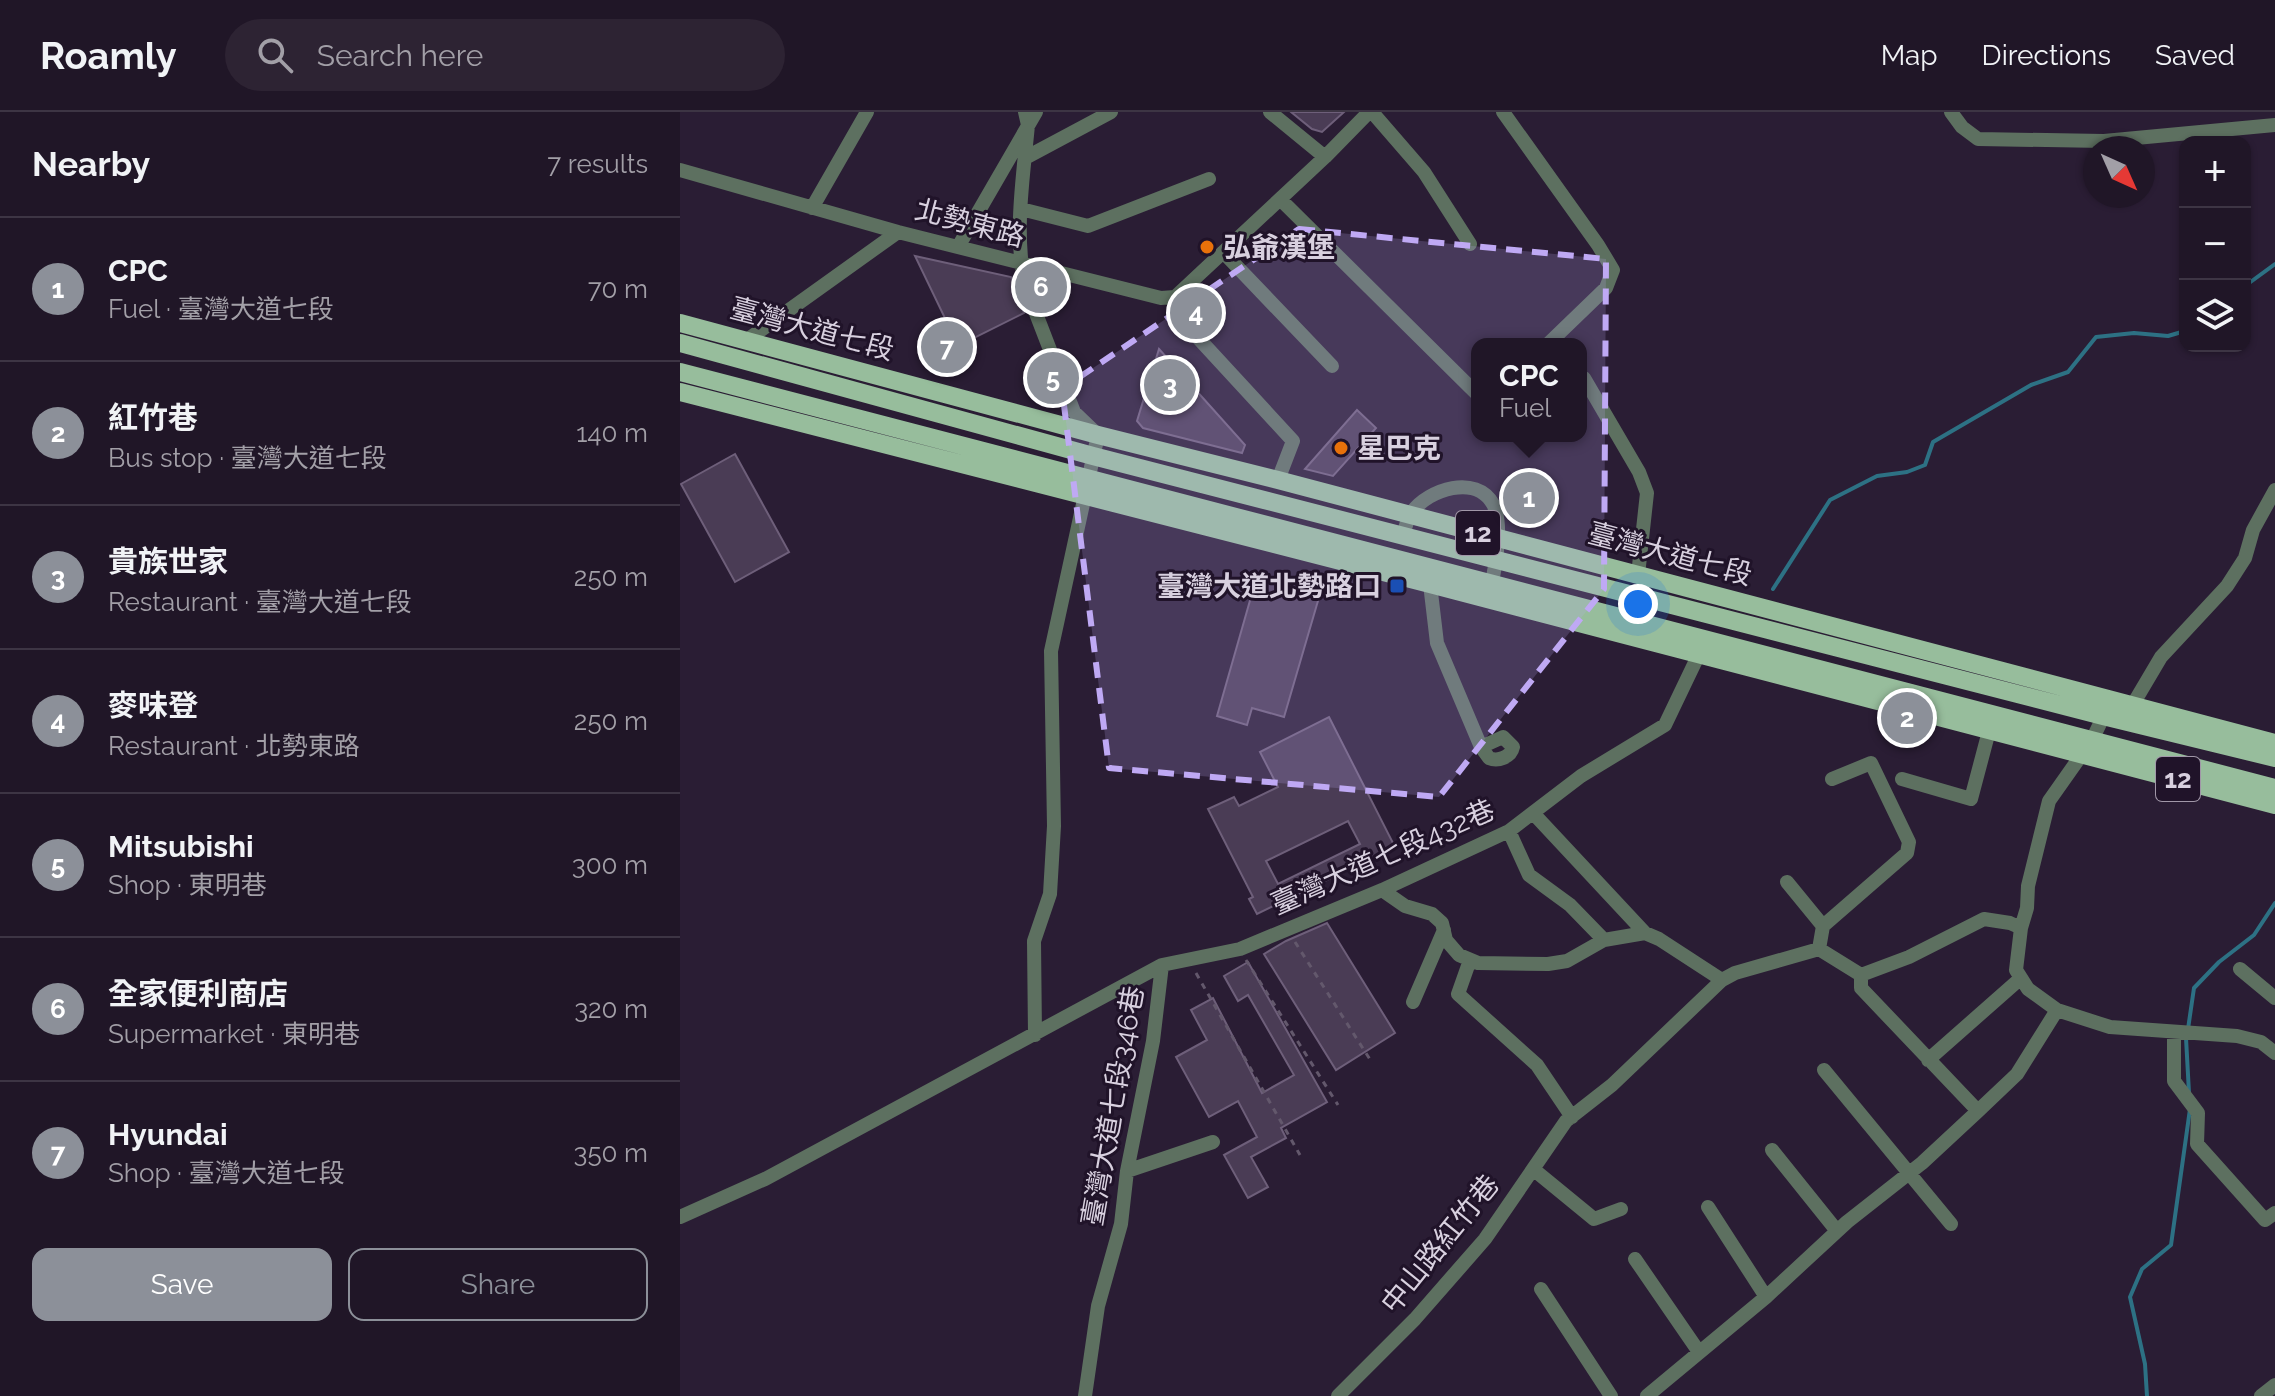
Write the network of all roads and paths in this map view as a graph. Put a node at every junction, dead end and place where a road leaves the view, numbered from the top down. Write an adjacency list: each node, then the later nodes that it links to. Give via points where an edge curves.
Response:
1 (867, 112): 14 (street)
2 (1111, 112): 10 (street)
3 (1270, 112): 9 (street)
4 (1371, 112): 9 (street); 17 (street, via 1424,172)
5 (1503, 112): 23 (street, via 1613,270 1606,288)
6 (1951, 112): 8 (street, via 1978,139 2104,141)
7 (1030, 116): 10 (street); 18 (street)
8 (2272, 121)
9 (1325, 157): 13 (street)
10 (1025, 158): 15 (street)
11 (680, 170): 14 (street, 北勢東路)
12 (1209, 179): 15 (street, via 1088,226)
13 (1280, 199): 19 (street); 29 (street)
14 (812, 208): 16 (street, 北勢東路)
15 (1021, 209): 20 (street)
16 (898, 232): 18 (street, 北勢東路); 24 (street)
17 (1470, 244)
18 (958, 247): 20 (street, 北勢東路)
19 (1223, 252): 21 (street); 26 (street)
20 (1020, 264): 21 (street, 北勢東路); 31 (street, via 1074,412)
21 (1175, 297): 33 (street, via 1176,314 1293,441)
22 (680, 323): 24 (main road, 臺灣大道七段 / 12)
23 (1554, 338)
24 (747, 340): 31 (main road, 臺灣大道七段 / 12)
25 (680, 343): 32 (main road, 臺灣大道七段 / 12)
26 (1332, 366)
27 (680, 372): 34 (main road, 12, via 960,444)
28 (1587, 383): 40 (street, via 1647,493)
29 (1471, 388)
30 (680, 392): 34 (main road, 12)
31 (1098, 435): 32 (street); 33 (main road, 臺灣大道七段 / 12)
32 (1093, 456): 34 (street); 37 (main road, 臺灣大道七段 / 12)
33 (1278, 480): 36 (main road, 臺灣大道七段 / 12)
34 (1085, 488): 41 (main road, 12); 42 (main road, 12); 79 (street, via 1051,651 1054,826 1050,894 1034,941)
35 (2275, 490): 44 (street, via 2227,586 2161,657)
36 (1410, 515): 37 (street); 38 (main road, 臺灣大道七段 / 12); 38 (street, via 1438,491 1471,486 1494,506)
37 (1403, 535): 39 (main road, 臺灣大道七段 / 12)
38 (1498, 538): 39 (street); 40 (main road, 臺灣大道七段 / 12)
39 (1497, 559): 42 (street); 45 (main road, 臺灣大道七段 / 12)
40 (1638, 575): 45 (main road, 臺灣大道七段 / 12)
41 (1430, 584): 42 (main road, 12); 49 (street, via 1437,643)
42 (1490, 592): 43 (main road, 12); 47 (main road, 12)
43 (1699, 654): 46 (main road, 12); 56 (street, 臺灣大道七段432巷, via 1665,725 1581,776)
44 (2132, 706): 45 (main road, 臺灣大道七段 / 12); 48 (main road, 臺灣大道七段 / 12)
45 (2107, 708): 47 (street); 51 (main road, 臺灣大道七段 / 12)
46 (1989, 731): 50 (main road, 12); 53 (street, via 1971,799)
47 (2092, 740): 50 (street); 54 (main road, 12)
48 (2275, 743)
49 (1481, 747)
50 (2080, 755): 55 (main road, 12); 61 (street, via 2049,801)
51 (2275, 758)
52 (1832, 779): 60 (street, via 1871,763 1909,842 1907,853)
53 (1902, 779)
54 (2275, 788)
55 (2275, 805)
56 (1533, 813): 57 (street, 臺灣大道七段432巷); 64 (street)
57 (1509, 831): 59 (street, 臺灣大道七段432巷); 65 (street, via 1529,875 1570,905)
58 (1787, 882): 60 (street)
59 (1382, 890): 62 (street, 臺灣大道七段432巷); 63 (street, via 1405,906 1432,914)
60 (1823, 926): 67 (street)
61 (2021, 928): 72 (street, via 1984,919); 73 (street, via 2016,970)
62 (1286, 929): 66 (street, 臺灣大道七段432巷); 82 (path)
63 (1444, 930): 69 (street, via 1446,940); 76 (street)
64 (1645, 933): 65 (street); 74 (street)
65 (1604, 940): 69 (street, via 1567,961 1548,964)
66 (1240, 949): 68 (street, 臺灣大道七段432巷); 84 (path)
67 (1819, 949): 72 (street); 74 (street, 中山路紅竹巷)
68 (1188, 959): 70 (street, 臺灣大道七段432巷); 89 (path)
69 (1470, 960): 86 (street, via 1458,994 1537,1065)
70 (1162, 965): 79 (street, 臺灣大道七段346巷); 91 (street, 臺灣大道七段346巷)
71 (2240, 969): 75 (street)
72 (1861, 975): 81 (street, via 1861,988)
73 (2021, 978): 77 (street); 81 (street)
74 (1722, 980): 86 (street, 中山路紅竹巷)
75 (2275, 998)
76 (1413, 1002)
77 (2057, 1010): 78 (street, via 2110,1027); 85 (street, via 2017,1074)
78 (2180, 1033): 80 (street, via 2237,1036 2261,1042); 95 (street, via 2174,1081 2198,1113 2197,1144 2265,1220)
79 (1035, 1035): 96 (street, 臺灣大道七段346巷, via 765,1179)
80 (2275, 1053)
81 (1928, 1060): 85 (street)
82 (1371, 1061)
83 (1824, 1070): 92 (street)
84 (1338, 1105)
85 (1978, 1111): 92 (street)
86 (1572, 1117): 90 (street, 中山路紅竹巷)
87 (1213, 1142): 91 (street)
88 (1772, 1150): 98 (street)
89 (1300, 1155)
90 (1533, 1169): 94 (street, via 1594,1219); 105 (street, 中山路紅竹巷, via 1485,1239)
91 (1127, 1171): 104 (street, 臺灣大道七段346巷)
92 (1908, 1173): 97 (street); 98 (street)
93 (1708, 1207): 101 (street)
94 (1621, 1209)
95 (2275, 1213)
96 (680, 1217)
97 (1951, 1224)
98 (1837, 1231): 101 (street)
99 (1635, 1259): 102 (street)
100 (1541, 1289): 106 (street)
101 (1766, 1297): 102 (street)
102 (1699, 1352): 107 (street)
103 (2275, 1385): 108 (street)
104 (1085, 1396)
105 (1338, 1396)
106 (1611, 1396)
107 (1647, 1396)
108 (2261, 1396)

